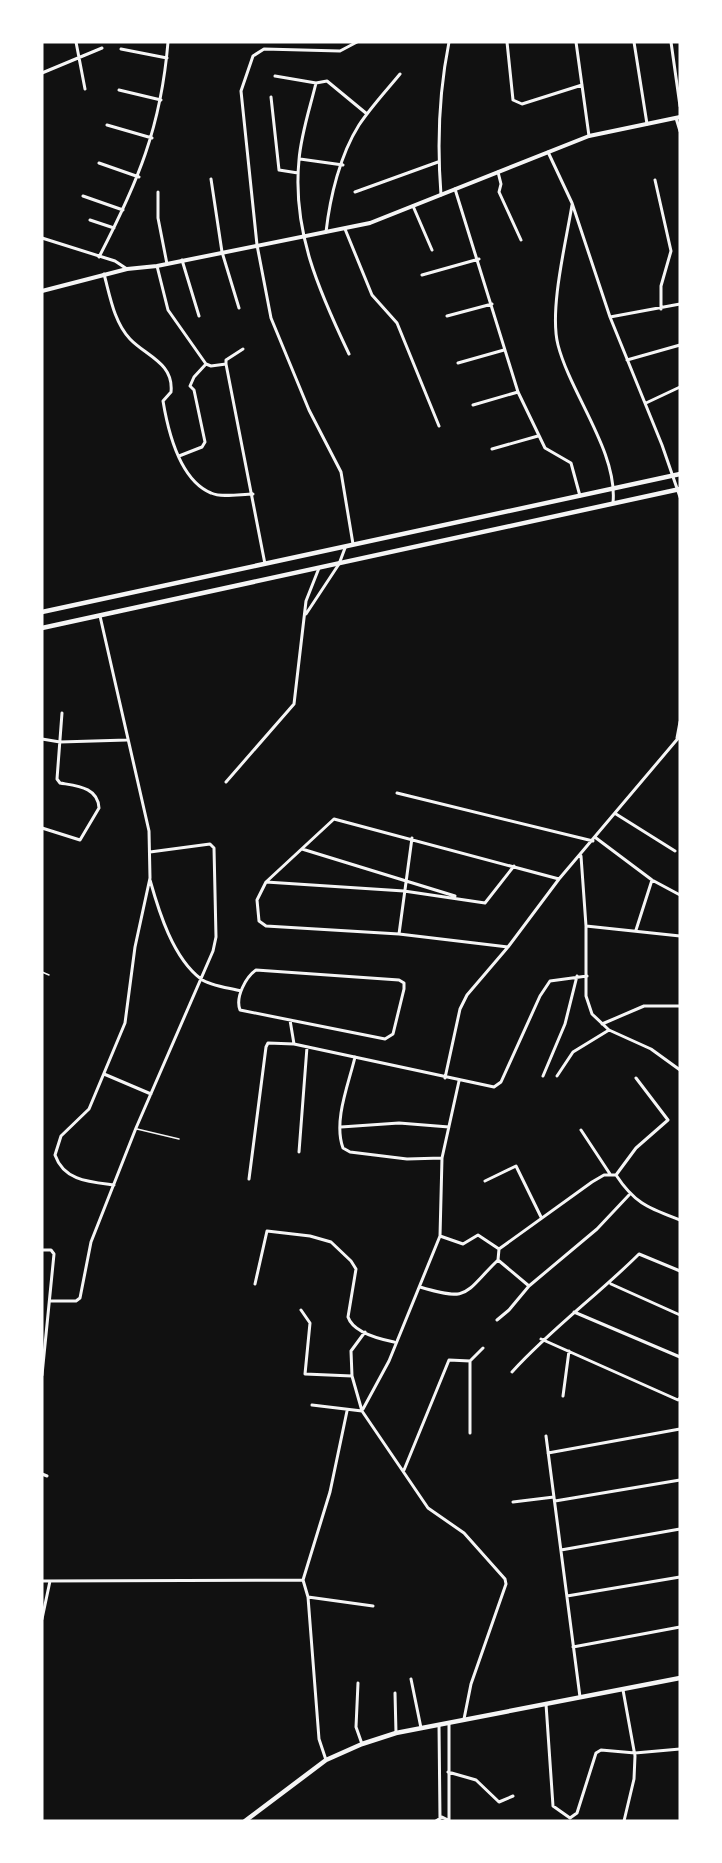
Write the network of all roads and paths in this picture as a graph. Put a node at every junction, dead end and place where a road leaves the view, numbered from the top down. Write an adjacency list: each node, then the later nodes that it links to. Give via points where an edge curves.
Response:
1 (76, 42): 11 (street)
2 (168, 42): 12 (street)
3 (357, 42): 55 (street, via 340,51 264,49 253,56 241,91)
4 (449, 42): 32 (street, via 440,102)
5 (507, 42): 17 (street, via 513,100 522,105)
6 (576, 42): 17 (street)
7 (634, 42): 25 (street)
8 (671, 42): 22 (street)
9 (102, 48): 11 (street)
10 (121, 49): 12 (street)
11 (79, 56): 13 (street); 18 (street)
12 (167, 58): 21 (street)
13 (42, 73)
14 (400, 74): 23 (street)
15 (275, 76): 16 (street)
16 (316, 83): 23 (street, via 327,81); 31 (street)
17 (582, 85): 28 (street)
18 (85, 89)
19 (118, 90): 21 (street)
20 (271, 97): 36 (street, via 279,170)
21 (160, 100): 29 (street)
22 (680, 106)
23 (367, 114): 34 (street, via 358,126)
24 (678, 117): 25 (street); 27 (street)
25 (646, 124): 28 (street)
26 (107, 125): 29 (street)
27 (680, 132)
28 (589, 136): 30 (street)
29 (152, 138): 37 (street)
30 (548, 152): 35 (street); 45 (street)
31 (299, 159): 34 (street); 36 (street)
32 (438, 162): 42 (street); 43 (street)
33 (99, 164): 37 (street)
34 (343, 165): 51 (street)
35 (498, 172): 40 (street); 54 (street, via 499,192)
36 (299, 173): 52 (street)
37 (139, 177): 47 (street)
38 (211, 179): 57 (street)
39 (656, 180): 70 (street, via 671,251 661,286)
40 (455, 189): 43 (street); 59 (street)
41 (158, 192): 61 (street, via 158,218)
42 (355, 192)
43 (441, 195): 46 (street)
44 (83, 196): 47 (street)
45 (572, 203): 73 (street); 92 (street, via 557,298 558,344 604,451)
46 (413, 206): 50 (street); 56 (street)
47 (123, 210): 49 (street)
48 (90, 220): 49 (street)
49 (114, 228): 58 (street)
50 (345, 229): 51 (street); 86 (street, via 372,295 397,323)
51 (326, 232): 52 (street)
52 (302, 236): 55 (street); 77 (street, via 312,273)
53 (42, 238): 58 (street)
54 (521, 240)
55 (257, 245): 57 (street); 98 (street, via 275,330 341,472)
56 (432, 250)
57 (222, 252): 60 (street); 69 (street)
58 (99, 257): 63 (street)
59 (479, 259): 65 (street); 67 (street)
60 (182, 260): 61 (street); 71 (street)
61 (167, 264): 62 (street)
62 (157, 266): 63 (street); 80 (street, via 168,310)
63 (127, 269): 64 (street)
64 (104, 274): 66 (street); 89 (street, via 111,304 130,339 154,356 169,376 171,392 163,401)
65 (422, 275)
66 (42, 291)
67 (492, 304): 72 (street); 76 (street)
68 (680, 304): 70 (street)
69 (239, 308)
70 (661, 309): 73 (street)
71 (199, 316)
72 (447, 316)
73 (610, 317): 78 (street)
74 (680, 345): 78 (street)
75 (243, 349): 81 (street)
76 (504, 350): 79 (street); 83 (street)
77 (349, 354)
78 (627, 360): 84 (street)
79 (458, 363)
80 (206, 364): 81 (street); 89 (street, via 190,386 205,442 202,447)
81 (226, 364): 94 (street)
82 (680, 387): 84 (street)
83 (518, 392): 85 (street); 87 (street)
84 (646, 403): 91 (street)
85 (473, 405)
86 (439, 426)
87 (538, 436): 88 (street); 95 (street, via 549,452 571,464)
88 (492, 449)
89 (178, 456): 94 (street, via 191,476 211,493)
90 (680, 474): 91 (main road)
91 (671, 476): 92 (main road); 93 (street)
92 (614, 488): 95 (main road); 97 (street)
93 (679, 489): 96 (street); 97 (main road)
94 (253, 494): 101 (street)
95 (580, 496): 98 (main road)
96 (680, 497)
97 (613, 503): 100 (main road)
98 (353, 546): 99 (main road)
99 (345, 548): 100 (street); 101 (main road)
100 (339, 564): 102 (main road); 105 (street)
101 (265, 565): 103 (main road)
102 (319, 568): 104 (main road); 105 (street, via 306,601)
103 (42, 612)
104 (100, 615): 106 (main road); 111 (street)
105 (305, 615): 113 (street, via 294,704)
106 (42, 628)
107 (62, 713): 112 (street)
108 (680, 722): 109 (street)
109 (679, 737): 115 (street)
110 (42, 739): 112 (street)
111 (127, 740): 112 (street); 121 (street, via 149,831)
112 (60, 742): 116 (street, via 58,782 91,791 97,796 99,808 80,840)
113 (226, 782)
114 (397, 793): 118 (street)
115 (616, 814): 118 (street); 120 (street)
116 (42, 828)
117 (412, 838): 119 (street, via 339,820 330,821); 123 (street); 126 (street)
118 (595, 839): 122 (street); 127 (street)
119 (302, 849): 126 (street); 128 (street)
120 (675, 851)
121 (150, 852): 124 (street); 141 (street, via 210,844 214,848 216,937)
122 (581, 855): 125 (street); 132 (street)
123 (513, 866): 125 (street); 131 (street, via 486,903)
124 (150, 878): 141 (street, via 172,937 185,962); 151 (street, via 135,947 125,1023)
125 (559, 879): 136 (street)
126 (405, 880): 129 (street); 131 (street)
127 (652, 880): 130 (street); 133 (street)
128 (266, 882): 129 (street); 134 (street, via 256,900 262,925)
129 (404, 891): 131 (street); 134 (street)
130 (680, 895)
131 (463, 899)
132 (586, 926): 133 (street); 140 (street)
133 (636, 930): 135 (street)
134 (399, 933): 136 (street)
135 (680, 936)
136 (508, 947): 154 (street, via 464,1000)
137 (42, 972): 138 (lane)
138 (50, 975)
139 (577, 976): 140 (street); 152 (street, via 565,1024); 156 (street, via 549,981 498,1085)
140 (586, 976): 145 (street, via 586,996)
141 (202, 980): 142 (street); 157 (street)
142 (241, 991): 144 (street, via 240,1010); 144 (street, via 256,970 404,983 390,1038)
143 (680, 1006): 145 (street, via 644,1006)
144 (290, 1020): 147 (street)
145 (601, 1025): 146 (street)
146 (609, 1030): 150 (street, via 651,1049); 153 (street, via 573,1052)
147 (294, 1044): 148 (street); 167 (street, via 268,1043 266,1047)
148 (307, 1047): 149 (street); 163 (street)
149 (355, 1057): 154 (street); 158 (street)
150 (680, 1070)
151 (104, 1074): 157 (street); 169 (street, via 88,1112 61,1137 55,1155 57,1163 73,1177)
152 (543, 1076)
153 (557, 1077)
154 (445, 1078): 156 (street)
155 (636, 1078): 166 (street, via 668,1120 636,1148)
156 (459, 1080): 159 (street)
157 (151, 1094): 160 (street)
158 (341, 1127): 159 (street, via 399,1123); 164 (street, via 343,1148 350,1152 407,1159)
159 (449, 1127): 164 (street)
160 (136, 1128): 162 (lane); 169 (street)
161 (581, 1130): 165 (street)
162 (179, 1139)
163 (299, 1152)
164 (442, 1158): 173 (street)
165 (610, 1174): 166 (street); 171 (street)
166 (616, 1175): 170 (street)
167 (249, 1179)
168 (485, 1181): 171 (street, via 516,1166)
169 (114, 1185): 182 (street, via 91,1242 80,1298)
170 (629, 1195): 172 (street); 180 (street, via 597,1229)
171 (541, 1217): 175 (street)
172 (680, 1220)
173 (440, 1236): 175 (street, via 463,1244 478,1235); 181 (street)
174 (42, 1250): 182 (street, via 53,1252)
175 (499, 1250): 176 (street)
176 (498, 1260): 180 (street); 181 (street, via 464,1294 457,1296)
177 (680, 1271): 179 (street, via 639,1254)
178 (255, 1284): 187 (street, via 267,1231 331,1242 354,1265 348,1317)
179 (611, 1284): 184 (street); 185 (street)
180 (529, 1286): 186 (street)
181 (420, 1287): 189 (street)
182 (50, 1302): 195 (street)
183 (301, 1310): 196 (street, via 310,1323 305,1374)
184 (573, 1311): 188 (street); 192 (street)
185 (680, 1315)
186 (497, 1320)
187 (365, 1332): 189 (street); 196 (street, via 351,1350)
188 (542, 1340): 191 (street); 194 (street)
189 (394, 1342): 201 (street)
190 (483, 1348): 193 (street)
191 (568, 1351): 197 (street); 198 (street)
192 (680, 1357)
193 (470, 1361): 203 (street); 206 (street, via 449,1360)
194 (512, 1371)
195 (42, 1372)
196 (352, 1376): 201 (street)
197 (563, 1396)
198 (679, 1399)
199 (312, 1405): 200 (street)
200 (347, 1411): 201 (street); 215 (street, via 330,1491)
201 (362, 1411): 206 (street)
202 (680, 1429): 205 (street)
203 (470, 1433)
204 (546, 1436): 205 (street)
205 (548, 1453): 210 (street)
206 (404, 1470): 231 (street, via 428,1508 464,1533 505,1579 471,1684)
207 (42, 1474): 208 (street)
208 (47, 1476)
209 (680, 1480): 210 (street)
210 (554, 1499): 211 (street); 213 (street)
211 (513, 1502)
212 (680, 1529): 213 (street)
213 (561, 1550): 218 (street)
214 (680, 1577): 218 (street)
215 (303, 1580): 217 (street); 219 (street)
216 (42, 1581): 217 (street)
217 (50, 1581): 221 (street)
218 (567, 1596): 223 (street)
219 (308, 1597): 220 (street); 239 (street, via 319,1739)
220 (373, 1606)
221 (42, 1617)
222 (680, 1627): 223 (street)
223 (573, 1647): 229 (street)
224 (680, 1678): 227 (main road)
225 (411, 1679): 234 (street)
226 (358, 1683): 236 (street, via 356,1727)
227 (623, 1690): 229 (main road); 238 (street)
228 (395, 1693): 235 (street)
229 (580, 1698): 230 (main road)
230 (546, 1704): 231 (main road); 238 (street, via 553,1806 570,1818 577,1813 596,1753 601,1750)
231 (464, 1721): 232 (main road)
232 (448, 1723): 233 (main road); 240 (street)
233 (439, 1725): 234 (main road); 242 (street)
234 (421, 1728): 235 (main road)
235 (396, 1733): 236 (main road)
236 (362, 1744): 239 (main road)
237 (680, 1749): 238 (street)
238 (635, 1754): 246 (street, via 634,1779)
239 (326, 1760): 243 (main road)
240 (448, 1772): 241 (street, via 476,1780 499,1803); 244 (street)
241 (513, 1796)
242 (440, 1818): 244 (street); 245 (street)
243 (247, 1820)
244 (449, 1820)
245 (436, 1821)
246 (624, 1821)

